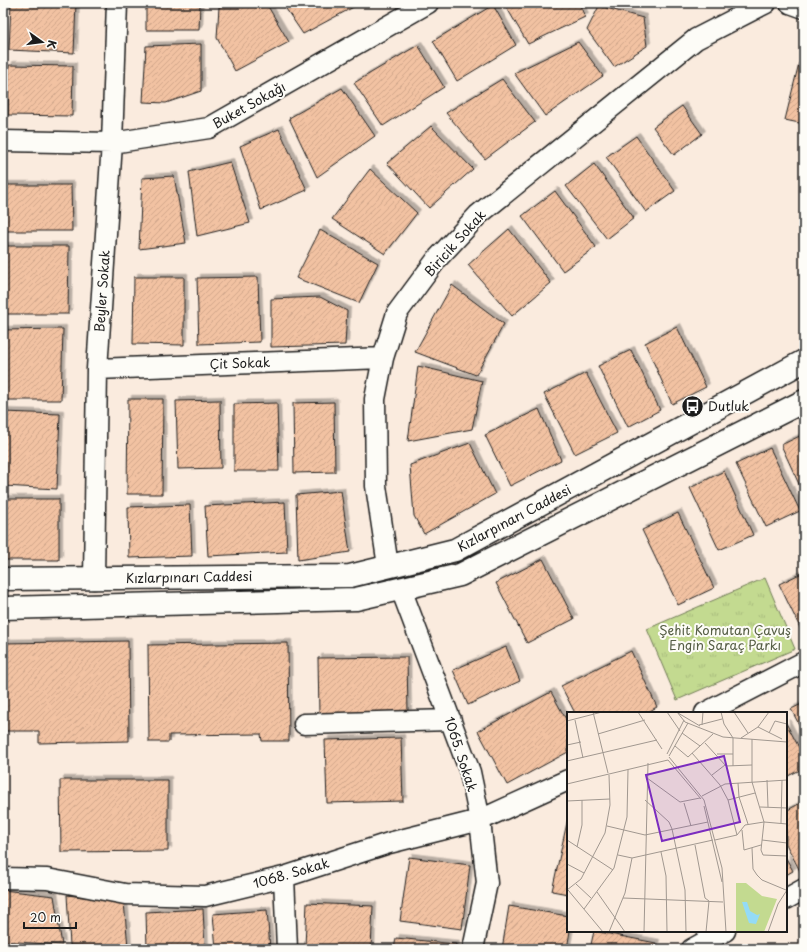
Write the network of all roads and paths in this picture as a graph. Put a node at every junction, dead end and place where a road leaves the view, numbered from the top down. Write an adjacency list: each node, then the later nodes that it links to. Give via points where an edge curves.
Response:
1 (117, 3): 7 (street, Beyler Sokak)
2 (428, 3): 7 (street, Buket Sokağı, via 209,128)
3 (766, 3): 8 (street, Biricik Sokak, via 696,39 478,215 437,259 397,313)
4 (790, 3): 5 (street)
5 (804, 8)
6 (3, 141): 7 (street, Buket Sokağı)
7 (112, 143): 10 (street, Beyler Sokak)
8 (383, 358): 10 (street, Çit Sokak); 12 (street, Biricik Sokak, via 376,399 376,486)
9 (804, 360): 12 (main road, Kızlarpınarı Caddesi, via 454,550)
10 (97, 369): 13 (street, Beyler Sokak)
11 (804, 401): 15 (main road, Kızlarpınarı Caddesi, via 460,575)
12 (388, 566): 13 (main road, Kızlarpınarı Caddesi, via 350,576)
13 (94, 578): 14 (main road, Kızlarpınarı Caddesi)
14 (3, 579)
15 (401, 589): 16 (main road, Kızlarpınarı Caddesi, via 356,599); 19 (street, 1065. Sokak)
16 (3, 608)
17 (804, 662): 18 (street)
18 (707, 712)
19 (451, 720): 20 (street); 22 (street, 1065. Sokak, via 470,772)
20 (304, 724)
21 (567, 780): 22 (street, 1068. Sokak)
22 (480, 820): 23 (street, 1068. Sokak, via 389,843); 30 (street, 1065. Sokak, via 487,883)
23 (284, 877): 24 (street, 1068. Sokak, via 205,896 125,894 47,879); 29 (street)
24 (3, 878)
25 (804, 889): 26 (street)
26 (787, 898)
27 (722, 932): 28 (street)
28 (699, 941)
29 (287, 949)
30 (472, 949)

